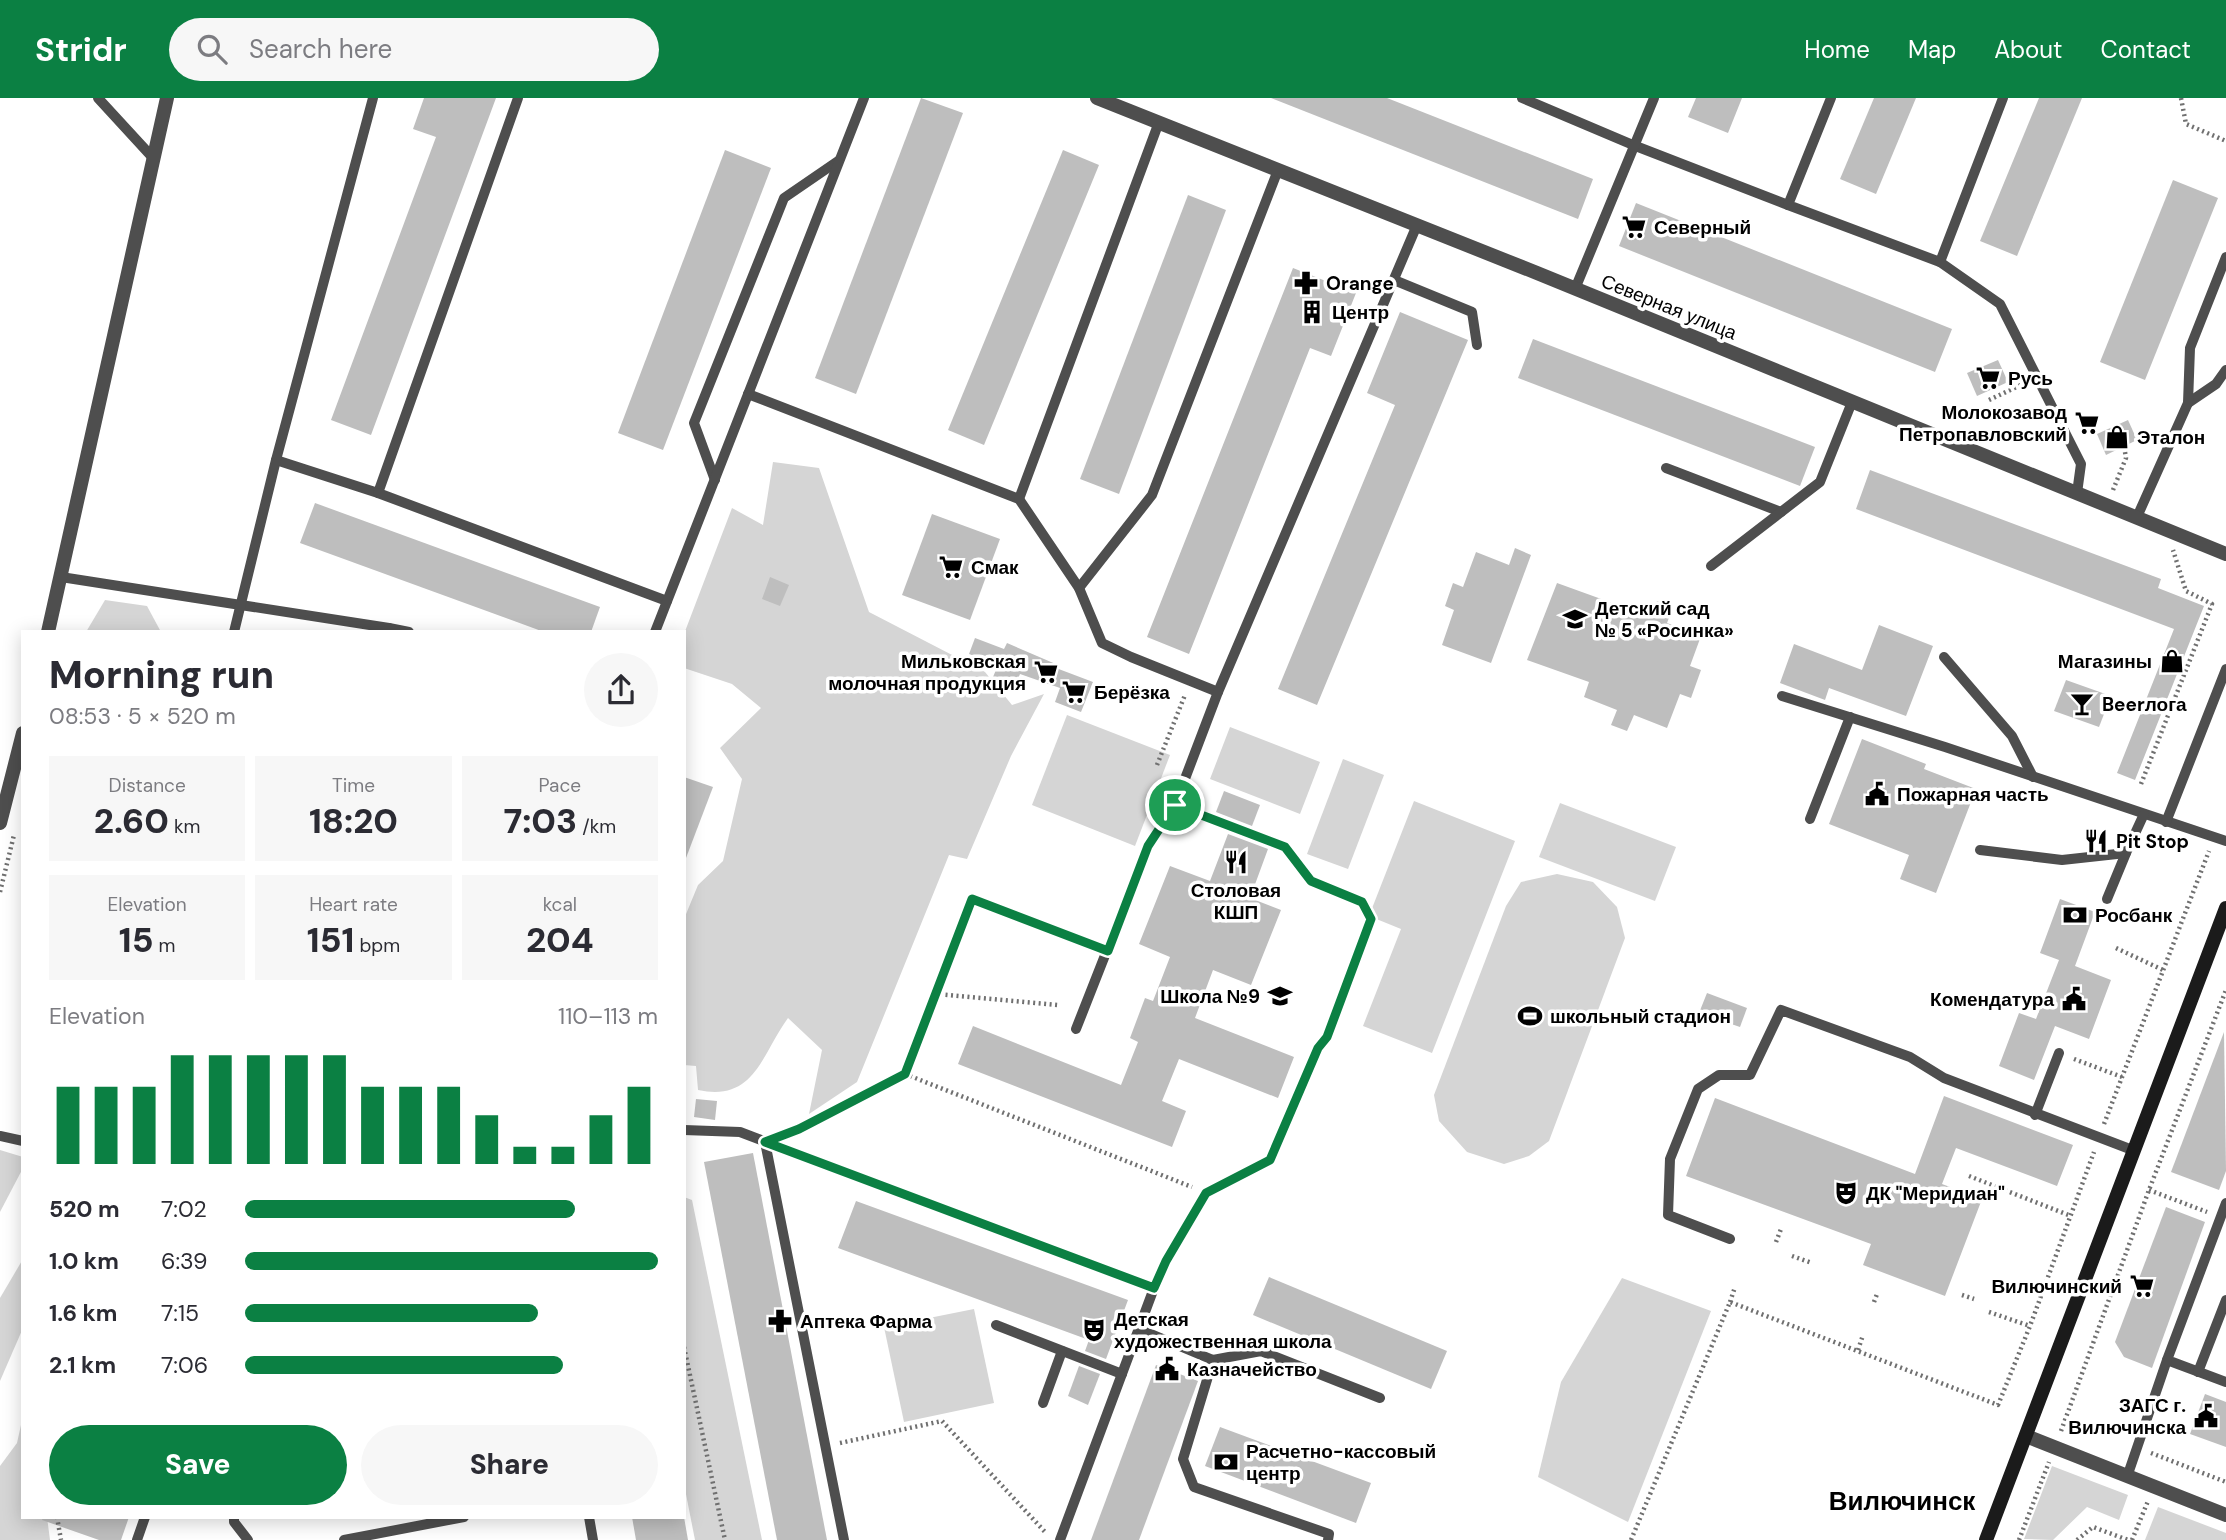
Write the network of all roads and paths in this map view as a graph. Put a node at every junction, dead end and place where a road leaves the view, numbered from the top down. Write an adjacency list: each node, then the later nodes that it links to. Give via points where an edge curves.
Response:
1 (98, 98): 16 (lane)
2 (167, 98): 16 (street)
3 (373, 98): 33 (lane)
4 (519, 98): 36 (lane)
5 (864, 98): 17 (lane)
6 (1097, 98): 12 (street, Северная улица)
7 (1522, 98): 15 (lane)
8 (1654, 98): 15 (lane)
9 (1831, 98): 19 (lane)
10 (2003, 98): 22 (lane)
11 (2181, 98): 14 (path, via 2186,124)
12 (1123, 103): 13 (street, Северная улица)
13 (1159, 122): 18 (street, Северная улица); 38 (lane)
14 (2226, 141)
15 (1633, 145): 19 (lane); 24 (lane)
16 (154, 159): 45 (street)
17 (840, 161): 28 (lane); 35 (lane, via 784,198 694,423)
18 (1278, 170): 20 (street, Северная улица); 46 (lane, via 1152,495)
19 (1788, 205): 22 (lane)
20 (1417, 225): 23 (lane); 24 (street, Северная улица)
21 (2226, 257): 31 (lane, via 2190,348)
22 (1940, 262): 27 (lane, via 2000,304)
23 (1394, 280): 25 (lane, via 1472,312); 56 (lane)
24 (1575, 289): 30 (street, Северная улица)
25 (1477, 345)
26 (2226, 370): 31 (lane, via 2216,384)
27 (2037, 377): 29 (path); 37 (lane, via 2081,464)
28 (748, 394): 35 (lane); 38 (lane)
29 (1989, 400)
30 (1852, 402): 37 (street, Северная улица); 40 (lane, via 1820,482)
31 (2188, 403): 41 (lane)
32 (2125, 452): 39 (path)
33 (276, 460): 36 (lane); 48 (lane)
34 (1667, 468): 40 (lane)
35 (715, 480): 47 (lane)
36 (378, 493): 47 (lane)
37 (2077, 494): 39 (street, Северная улица)
38 (1018, 499): 46 (lane)
39 (2107, 505): 41 (street, Северная улица)
40 (1781, 512): 44 (lane)
41 (2137, 517): 43 (street, Северная улица)
42 (2173, 549): 62 (path, via 2186,591 2212,604)
43 (2226, 554)
44 (1711, 566)
45 (61, 578): 48 (lane); 49 (street)
46 (1079, 588): 55 (lane, via 1102,643)
47 (667, 601): 52 (lane)
48 (241, 604): 50 (lane); 51 (lane)
49 (48, 630)
50 (234, 630)
51 (388, 630)
52 (656, 630)
53 (1944, 657): 61 (lane, via 2012,736)
54 (2226, 669): 66 (lane)
55 (1191, 681): 56 (lane); 60 (path)
56 (1218, 692): 63 (lane)
57 (1782, 696): 58 (lane)
58 (1850, 717): 61 (lane); 65 (lane)
59 (21, 741): 67 (street)
60 (1157, 765)
61 (2033, 777): 64 (lane)
62 (2141, 784)
63 (1175, 805): 77 (lane, via 1148,846); 96 (lane, via 1285,847 1311,881 1362,902 1371,919 1327,1037 1318,1048 1270,1160)
64 (2144, 814): 66 (lane); 72 (lane)
65 (1810, 819)
66 (2166, 822): 69 (lane)
67 (0, 823)
68 (16, 826): 73 (path)
69 (2214, 837): 70 (lane); 78 (path)
70 (2226, 841)
71 (1980, 850): 72 (lane, via 2062,860)
72 (2126, 853): 74 (lane)
73 (0, 892)
74 (2107, 899)
75 (2226, 908): 93 (main road)
76 (2116, 948): 78 (path)
77 (1108, 951): 80 (path, via 972,899); 83 (lane)
78 (2163, 970): 86 (path)
79 (2226, 990): 81 (path)
80 (936, 994): 82 (path); 85 (path)
81 (2225, 998): 95 (path)
82 (1058, 1005)
83 (1076, 1030)
84 (2059, 1053): 86 (path); 87 (lane)
85 (905, 1074): 92 (path); 96 (path)
86 (2122, 1077): 90 (path)
87 (2035, 1115): 90 (lane); 101 (lane, via 1944,1078 1910,1057 1781,1010 1750,1075 1719,1075 1698,1089 1670,1159 1668,1215)
88 (686, 1130): 92 (lane, via 740,1132)
89 (0, 1136): 91 (lane)
90 (2098, 1138): 93 (lane); 98 (path)
91 (21, 1141)
92 (765, 1142): 106 (lane); 129 (lane)
93 (2135, 1151): 128 (main road)
94 (1969, 1176): 98 (path)
95 (2149, 1189): 99 (path); 131 (path)
96 (1206, 1193): 106 (lane)
97 (2226, 1203): 99 (lane)
98 (2071, 1216): 115 (path)
99 (2221, 1217): 122 (lane)
100 (1781, 1229): 102 (path)
101 (1730, 1239)
102 (1776, 1242)
103 (1792, 1256): 104 (path)
104 (1812, 1263)
105 (1735, 1287): 111 (path)
106 (1154, 1288): 116 (lane)
107 (1877, 1294): 112 (path)
108 (1962, 1295): 109 (path)
109 (1974, 1299)
110 (2226, 1300): 123 (lane)
111 (1730, 1301): 118 (path); 151 (path)
112 (1874, 1302)
113 (1989, 1311): 115 (path)
114 (996, 1325): 119 (lane)
115 (2030, 1326): 118 (path, via 1998,1405)
116 (1139, 1329): 121 (lane); 124 (lane)
117 (1863, 1335): 118 (path)
118 (1858, 1350)
119 (1062, 1351): 124 (lane); 127 (lane)
120 (686, 1356): 146 (path)
121 (1213, 1360): 126 (lane, via 1261,1351); 150 (lane, via 1183,1459 1194,1487 1329,1534)
122 (2167, 1360): 123 (lane); 130 (lane)
123 (2199, 1372): 125 (lane)
124 (1122, 1374): 149 (lane)
125 (2226, 1382)
126 (1380, 1398)
127 (1044, 1403)
128 (2026, 1436): 131 (street); 152 (main road)
129 (825, 1446): 147 (lane); 148 (path, via 942,1421)
130 (2138, 1447): 132 (lane); 133 (path)
131 (2055, 1448): 132 (street); 153 (path)
132 (2127, 1477): 134 (street)
133 (2226, 1482)
134 (2154, 1487): 135 (street); 155 (path)
135 (2226, 1515)
136 (57, 1519): 141 (path)
137 (144, 1519): 142 (lane)
138 (234, 1519): 143 (lane)
139 (454, 1519): 144 (lane)
140 (589, 1519): 145 (lane)
141 (61, 1540)
142 (137, 1540)
143 (248, 1540)
144 (344, 1540)
145 (593, 1540)
146 (725, 1540)
147 (844, 1540)
148 (1052, 1540)
149 (1060, 1540)
150 (1328, 1540)
151 (1631, 1540)
152 (1986, 1540)
153 (2019, 1540)
154 (2077, 1540): 155 (path, via 2093,1527)
155 (2130, 1540)

